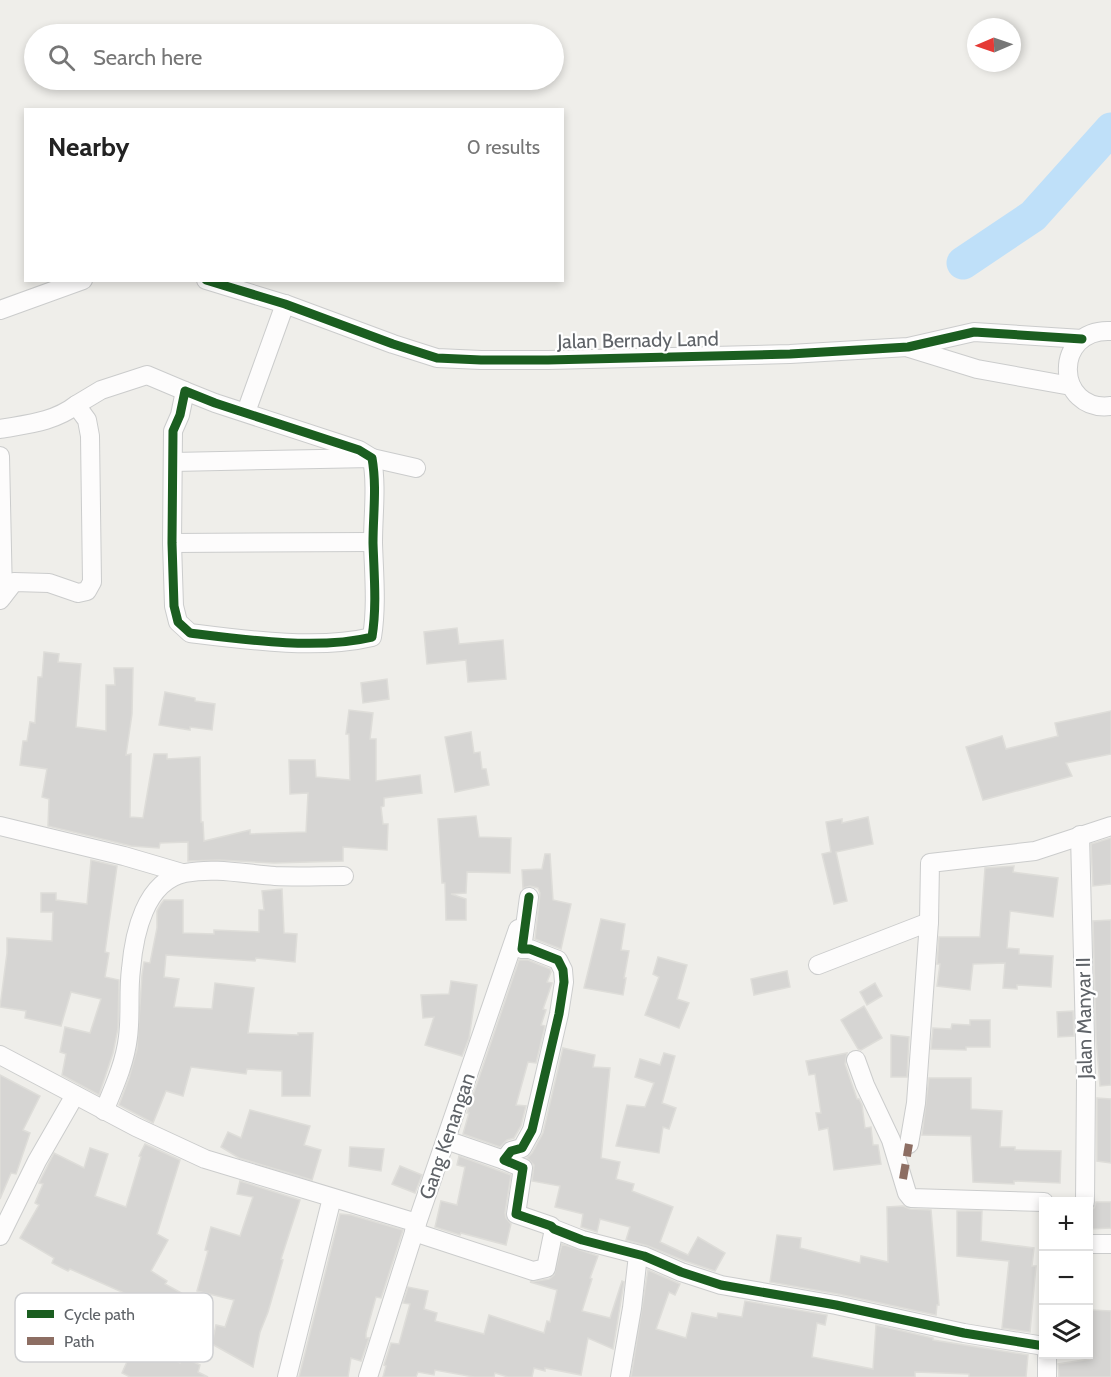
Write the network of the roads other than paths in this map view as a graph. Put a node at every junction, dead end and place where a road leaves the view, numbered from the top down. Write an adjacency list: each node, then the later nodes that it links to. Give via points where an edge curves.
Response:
1 (77, 282): 4 (street)
2 (213, 282): 3 (street, Jalan Bernady Land)
3 (285, 304): 7 (street, Jalan Bernady Land, via 438,358 548,360); 12 (street)
4 (0, 310)
5 (1111, 331): 6 (street, Jalan Bernady Land)
6 (1082, 339): 7 (street, Jalan Bernady Land, via 974,332); 8 (street, via 1069,357)
7 (908, 347): 8 (street, Jalan Bernady Land, via 978,369)
8 (1071, 386): 11 (street, via 1092,405)
9 (185, 390): 10 (street, via 147,375 101,390); 12 (street); 16 (street, via 173,431)
10 (76, 405): 13 (street, via 49,420); 20 (street, via 87,420 90,436 92,582 87,591 78,593 49,583 14,582)
11 (1111, 406)
12 (246, 412): 15 (street, via 359,450)
13 (0, 429)
14 (0, 456): 20 (street)
15 (372, 459): 16 (street); 17 (street); 18 (street, via 376,480)
16 (173, 462): 19 (street)
17 (416, 468)
18 (373, 542): 19 (street); 19 (street, via 372,637 352,642 268,642 190,633 178,622 174,606)
19 (172, 543)
20 (2, 598)
21 (0, 826): 24 (street)
22 (1111, 826): 23 (street)
23 (1080, 835): 26 (street, via 1035,851 930,863); 35 (street, Jalan Manyar II)
24 (183, 873): 25 (street, via 203,870); 31 (street, via 165,880 149,898 130,970 128,1040)
25 (344, 876)
26 (929, 922): 27 (street); 33 (street, via 916,1103)
27 (818, 965)
28 (0, 1055): 30 (street)
29 (856, 1060): 37 (street, via 911,1198)
30 (75, 1095): 31 (street); 40 (street)
31 (104, 1111): 36 (street, via 205,1159)
32 (446, 1140): 34 (street); 34 (street, Gang Kenangan, via 529,897 522,949 558,960 564,981 532,1130 522,1149 512,1151); 38 (street, Gang Kenangan)
33 (909, 1144)
34 (504, 1160): 39 (street, via 523,1168 516,1214)
35 (1085, 1197)
36 (332, 1198): 38 (street); 46 (street)
37 (1039, 1202)
38 (416, 1228): 39 (street, via 533,1270 546,1268); 47 (street, Gang Kenangan)
39 (554, 1230): 43 (street)
40 (0, 1236)
41 (1093, 1244): 42 (street)
42 (1111, 1244)
43 (638, 1255): 44 (street, via 722,1285); 48 (street)
44 (1039, 1345)
45 (1047, 1359): 49 (street)
46 (287, 1377)
47 (368, 1377)
48 (620, 1377)
49 (1047, 1377)

